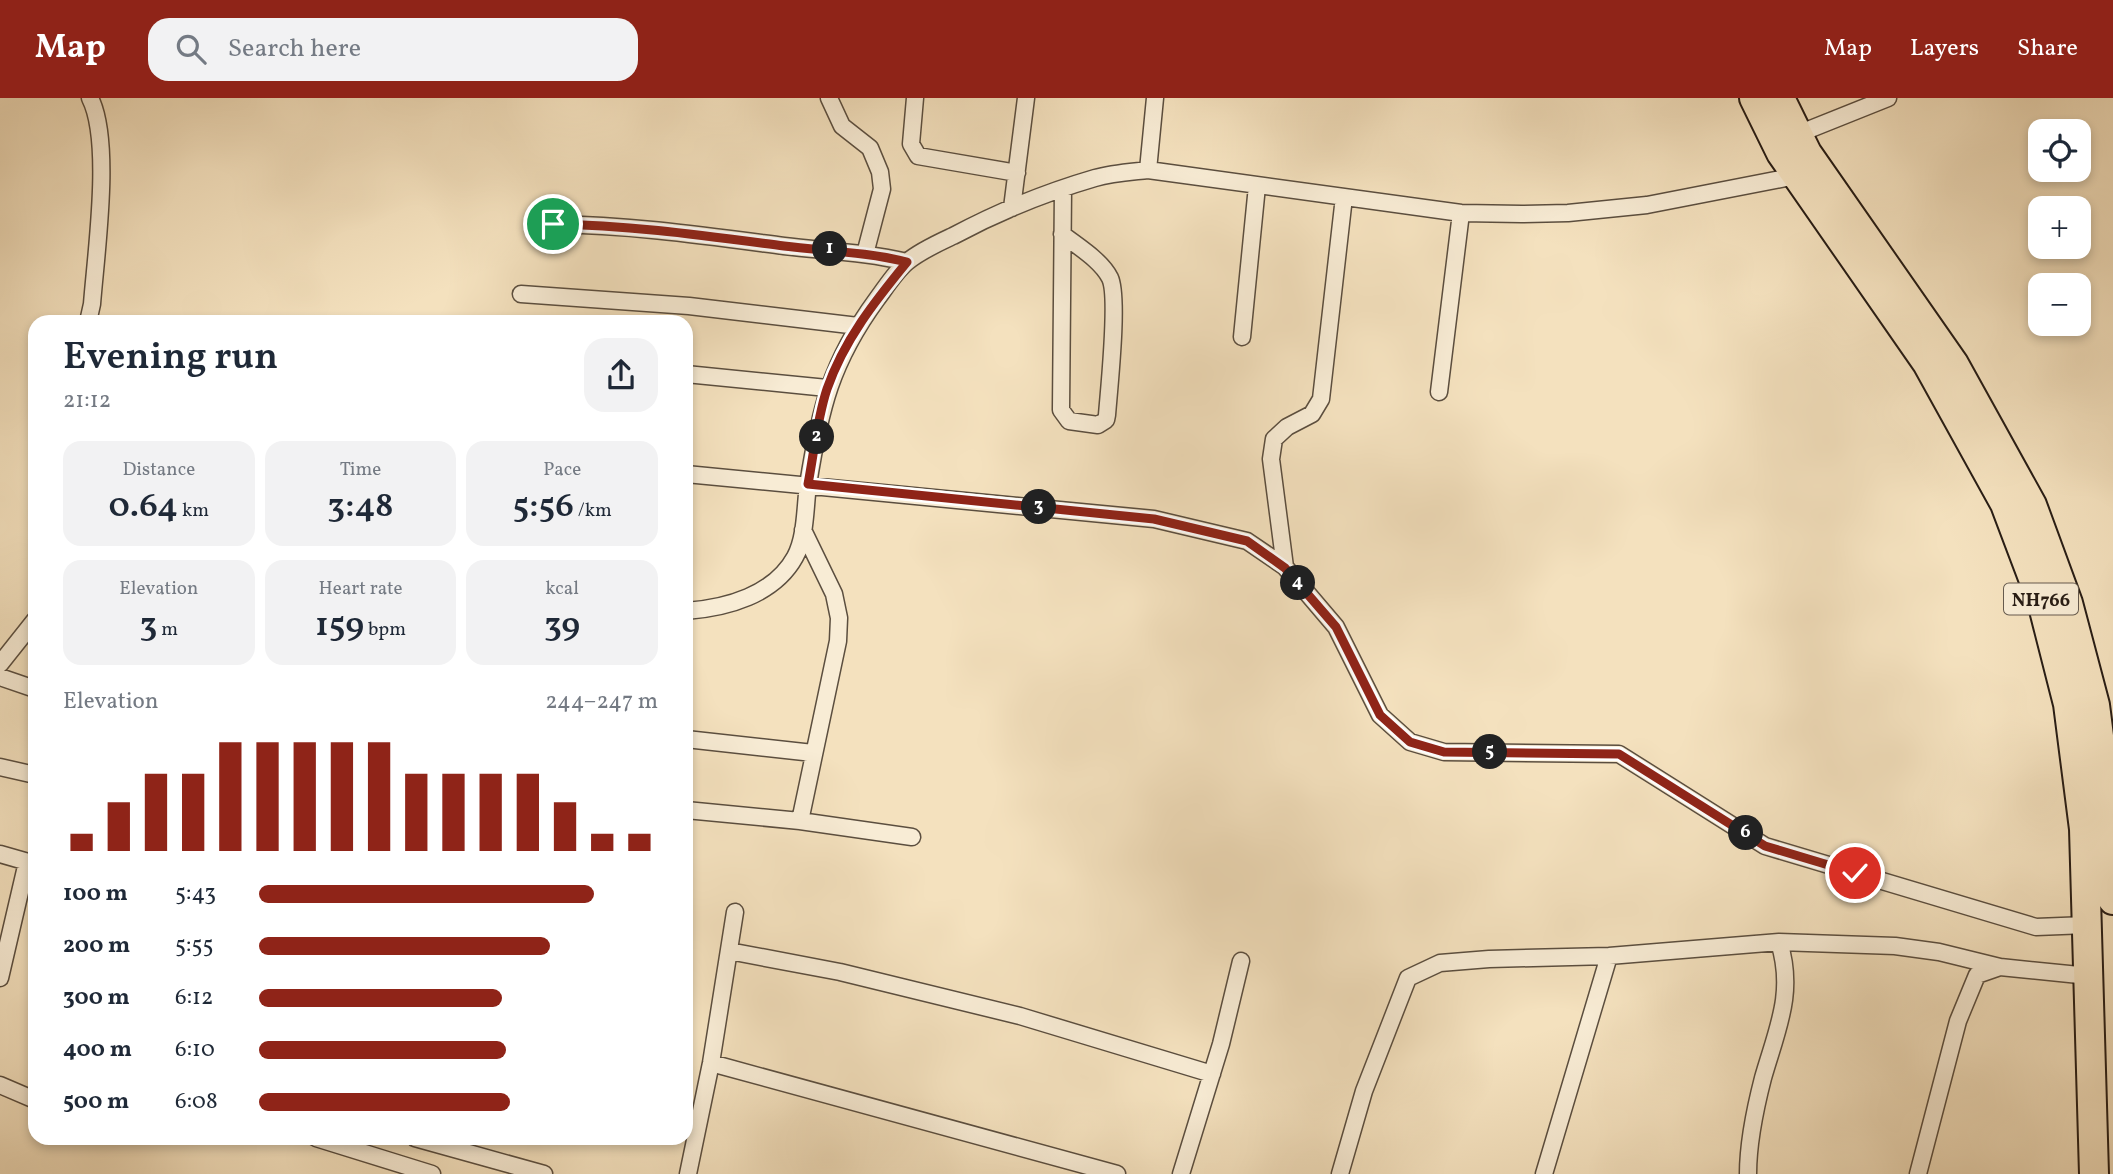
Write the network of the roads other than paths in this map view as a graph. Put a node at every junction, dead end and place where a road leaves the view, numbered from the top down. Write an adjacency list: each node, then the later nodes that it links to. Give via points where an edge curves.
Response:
1 (90, 98): 23 (street, via 100,133 101,177)
2 (829, 98): 20 (street, via 842,126 870,148 880,172 882,189)
3 (915, 98): 12 (street, via 911,144 918,156)
4 (1026, 98): 12 (street)
5 (1155, 98): 10 (street)
6 (1754, 98): 11 (highway, NH766, via 1781,153)
7 (1780, 98): 9 (highway, NH766)
8 (1888, 98): 9 (street)
9 (1798, 134): 11 (highway, NH766)
10 (1148, 170): 13 (street); 14 (street, via 1098,177)
11 (1806, 171): 17 (street, via 1647,205 1568,214); 48 (highway, NH766, via 1954,364 2032,505 2068,603 2095,705 2111,830); 50 (highway, NH766, via 1927,363 2005,504 2042,602 2068,704 2084,829)
12 (1017, 173): 16 (street)
13 (1257, 186): 15 (street); 25 (street)
14 (1063, 189): 16 (street); 19 (street)
15 (1344, 197): 17 (street); 32 (street, via 1321,399 1312,414 1274,439 1271,459)
16 (1012, 208): 21 (street)
17 (1461, 213): 28 (street)
18 (553, 224): 20 (street, via 603,225)
19 (1062, 234): 19 (street, via 1061,410 1069,421 1098,425 1107,415 1112,280)
20 (865, 254): 21 (street)
21 (907, 262): 24 (street)
22 (521, 294): 24 (street, via 689,306)
23 (90, 315)
24 (858, 326): 27 (street)
25 (1242, 337)
26 (693, 375): 27 (street)
27 (827, 388): 30 (street)
28 (1440, 392)
29 (693, 475): 30 (street)
30 (808, 484): 31 (street); 32 (street, via 1154,519 1247,541)
31 (803, 530): 33 (street, via 796,555 781,577 762,592); 39 (street, via 834,594 839,618)
32 (1285, 568): 50 (street, via 1336,627 1380,715 1410,742 1444,752 1619,754 1765,846 2036,927)
33 (693, 611)
34 (28, 639): 35 (street)
35 (0, 664)
36 (0, 677): 37 (street)
37 (28, 687)
38 (693, 740): 39 (street)
39 (813, 753): 43 (street)
40 (0, 767): 41 (street)
41 (28, 773)
42 (693, 811): 43 (street)
43 (800, 821): 44 (street)
44 (912, 837)
45 (0, 854): 46 (street)
46 (28, 862)
47 (28, 874): 57 (street)
48 (2113, 900)
49 (736, 912): 52 (street)
50 (2087, 925): 56 (highway, NH766)
51 (1779, 942): 53 (street); 55 (street, via 1895,946); 71 (street, via 1787,987 1755,1114)
52 (729, 951): 58 (street); 59 (street, via 840,972 1020,1016)
53 (1609, 956): 69 (street, via 1440,963 1408,978 1364,1091); 70 (street)
54 (1241, 961): 59 (street)
55 (2000, 967): 56 (street); 72 (street, via 1977,975 1968,992)
56 (2089, 976): 73 (highway, NH766)
57 (0, 978)
58 (711, 1063): 66 (street); 67 (street)
59 (1212, 1073): 68 (street)
60 (0, 1085): 61 (street)
61 (28, 1097)
62 (339, 1145): 65 (street)
63 (440, 1145): 64 (street)
64 (538, 1173)
65 (432, 1174)
66 (688, 1174)
67 (1117, 1174)
68 (1181, 1174)
69 (1340, 1174)
70 (1544, 1174)
71 (1748, 1174)
72 (1918, 1174)
73 (2094, 1174)

